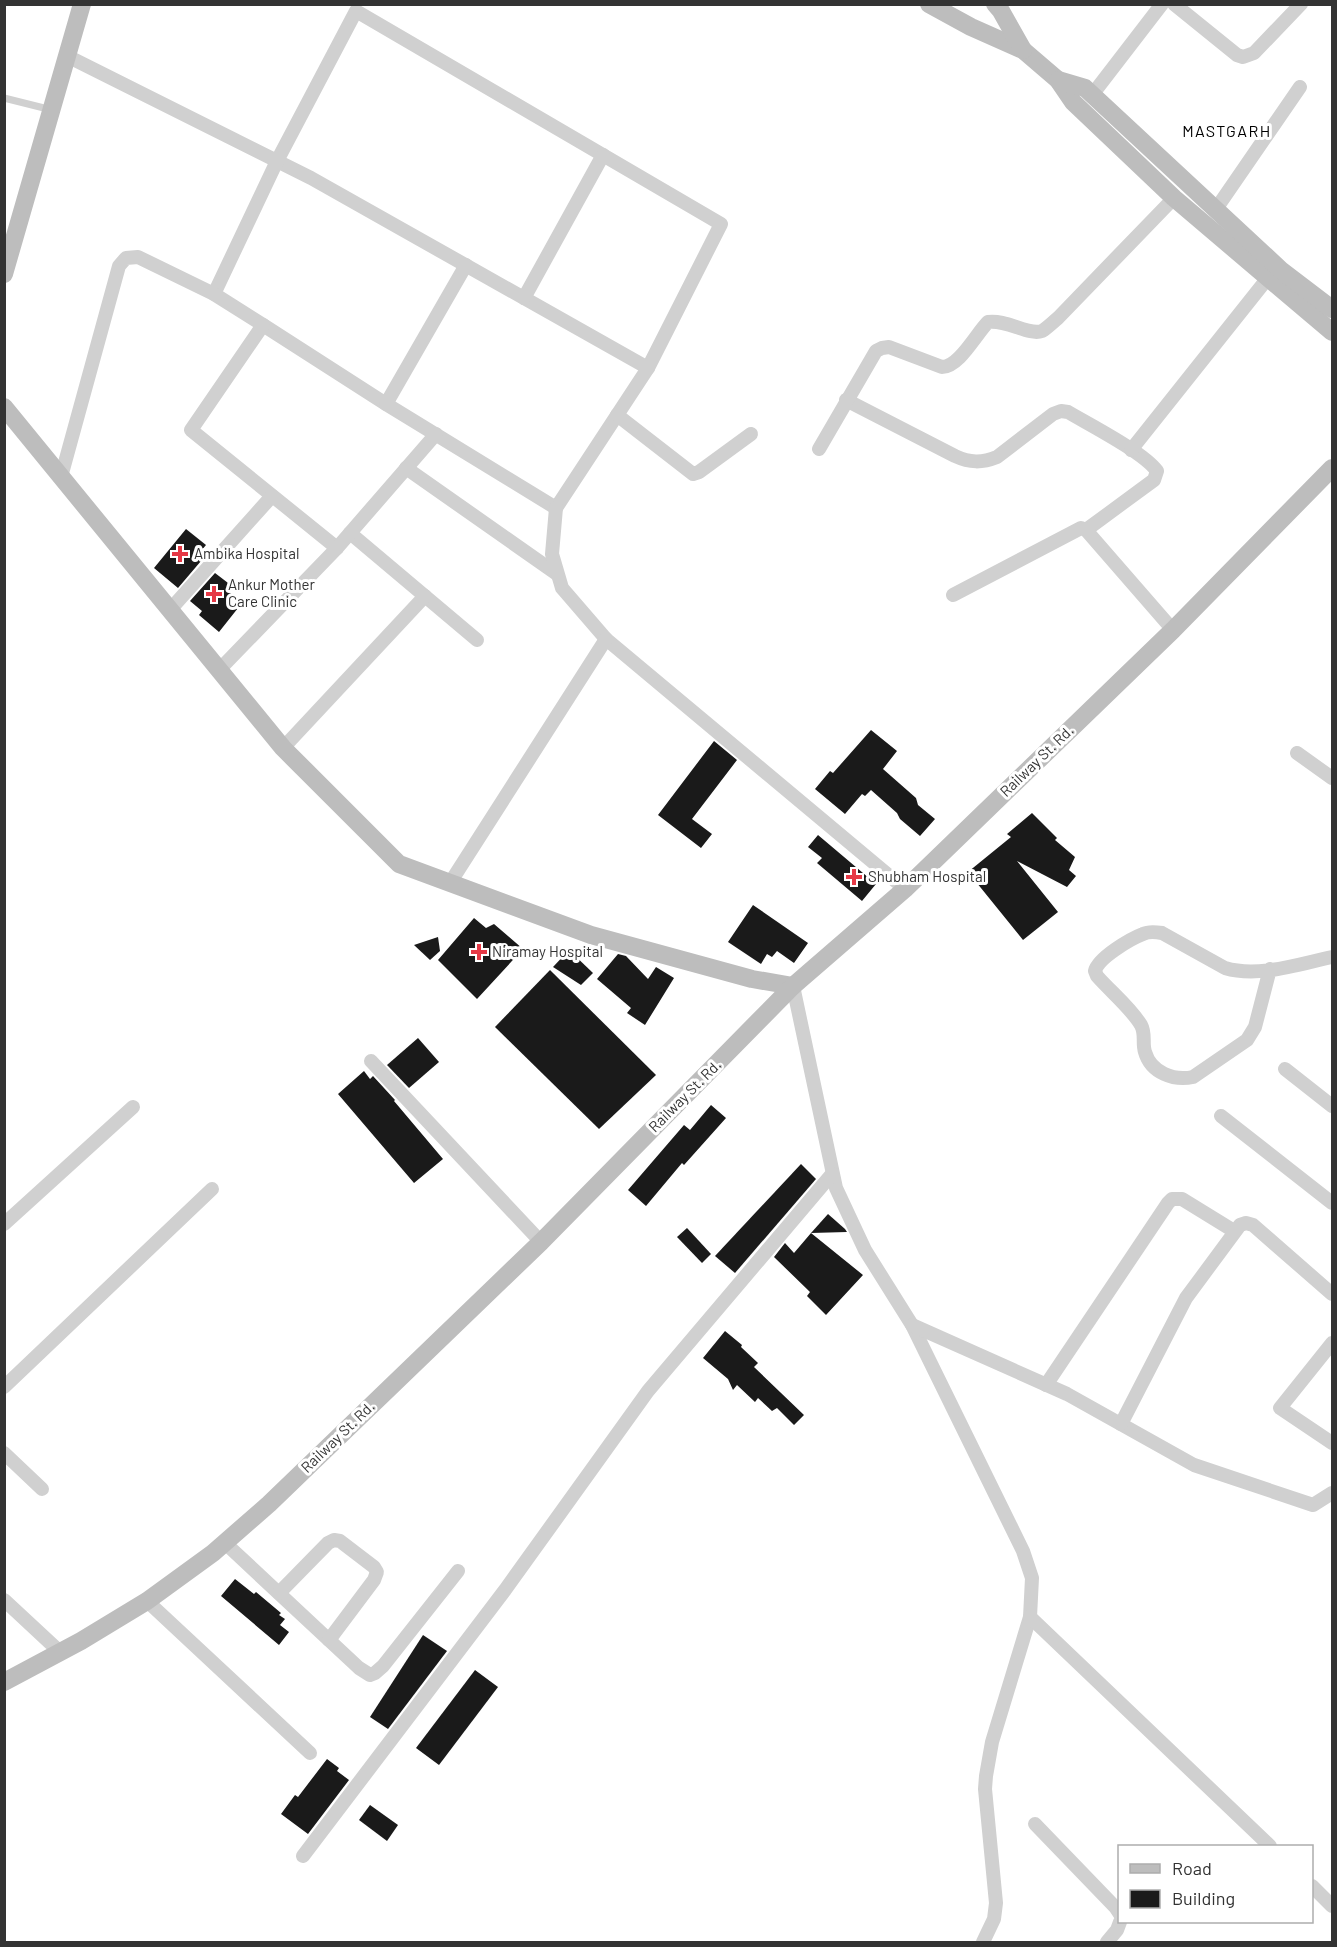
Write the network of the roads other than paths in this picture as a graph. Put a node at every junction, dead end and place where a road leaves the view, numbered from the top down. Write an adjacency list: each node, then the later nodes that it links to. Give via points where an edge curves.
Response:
1 (82, 4): 8 (street)
2 (929, 4): 7 (street)
3 (1162, 4): 11 (street)
4 (1174, 4): 5 (street, via 1243,57 1254,53)
5 (1301, 4)
6 (1001, 7): 7 (street)
7 (1023, 50): 9 (street)
8 (67, 56): 13 (street); 15 (street)
9 (1058, 80): 11 (street, via 1085,88); 16 (street, via 1073,102)
10 (1300, 87): 17 (street)
11 (1092, 95): 17 (street)
12 (4, 99): 13 (lane)
13 (52, 110): 19 (street)
14 (603, 155): 15 (street, via 356,11); 22 (street); 26 (street, via 721,224)
15 (278, 161): 18 (street); 21 (street)
16 (1174, 198): 20 (street); 27 (street, via 1040,332 988,322 949,367 882,348 870,357)
17 (1216, 208): 23 (street, via 1289,277)
18 (466, 266): 22 (street); 28 (street)
19 (4, 274)
20 (1267, 279): 25 (street); 34 (street)
21 (214, 294): 24 (street); 37 (street, via 138,256 122,261)
22 (524, 298): 26 (street)
23 (1332, 309)
24 (263, 325): 28 (street); 38 (street, via 191,430)
25 (1332, 332)
26 (648, 368): 30 (street)
27 (846, 400): 33 (street); 34 (street, via 965,461 997,457 1061,411)
28 (386, 404): 31 (street)
29 (4, 407): 37 (street)
30 (617, 415): 32 (street, via 693,474); 39 (street)
31 (436, 434): 35 (street); 39 (street)
32 (751, 434)
33 (819, 448)
34 (1131, 450): 40 (street, via 1154,466 1158,475)
35 (406, 468): 41 (street); 43 (street)
36 (1332, 468): 47 (street, Railway St. Rd.)
37 (62, 477): 46 (street)
38 (272, 496): 42 (street); 46 (street)
39 (556, 508): 43 (street, via 552,554)
40 (1086, 530): 44 (street, via 1078,528); 47 (street)
41 (350, 533): 42 (street); 45 (street)
42 (337, 548): 50 (street)
43 (557, 574): 48 (street, via 561,588)
44 (953, 595)
45 (425, 596): 49 (street); 51 (street)
46 (169, 610): 50 (street)
47 (1173, 630): 55 (street, Railway St. Rd.)
48 (606, 639): 54 (street); 55 (street)
49 (477, 640)
50 (220, 669): 51 (street)
51 (284, 748): 54 (street, via 399,864)
52 (1297, 753): 53 (street)
53 (1332, 778)
54 (450, 883): 58 (street, via 591,935 752,979)
55 (905, 889): 58 (street, Railway St. Rd.)
56 (1332, 957): 57 (street)
57 (1270, 969): 57 (street, via 1225,968 1162,933 1152,932 1101,959 1095,971 1142,1027 1148,1060 1166,1075 1185,1079 1194,1077 1246,1040 1255,1027)
58 (793, 986): 64 (street); 69 (street, Railway St. Rd.)
59 (371, 1061): 69 (street)
60 (1285, 1069): 61 (street)
61 (1332, 1106)
62 (133, 1107): 67 (street)
63 (1221, 1116): 66 (street)
64 (832, 1174): 71 (street, via 865,1250); 92 (street, via 648,1391 505,1590)
65 (212, 1189): 74 (street)
66 (1330, 1197)
67 (4, 1224)
68 (1234, 1231): 70 (street, via 1246,1223 1252,1225); 73 (street, via 1182,1199 1172,1199); 75 (street, via 1186,1298)
69 (541, 1242): 80 (street, Railway St. Rd.)
70 (1332, 1294)
71 (912, 1325): 73 (street); 85 (street, via 1026,1557 1032,1578)
72 (1332, 1343): 76 (street, via 1280,1408)
73 (1046, 1385): 75 (street)
74 (4, 1387)
75 (1121, 1424): 79 (street, via 1194,1465 1313,1505)
76 (1332, 1443)
77 (4, 1453): 78 (street)
78 (42, 1489)
79 (1332, 1493)
80 (225, 1543): 82 (street); 84 (street, Railway St. Rd.)
81 (458, 1571): 86 (street, via 375,1673 364,1672)
82 (279, 1593): 86 (street); 86 (street, via 334,1540 374,1567 374,1580)
83 (4, 1600): 87 (street)
84 (147, 1601): 87 (street, Railway St. Rd.); 89 (street)
85 (1030, 1617): 91 (street); 97 (street, via 986,1770 996,1903 994,1919)
86 (329, 1640)
87 (60, 1652): 88 (street, Railway St. Rd.)
88 (4, 1682)
89 (310, 1753)
90 (1035, 1824): 95 (street)
91 (1269, 1845)
92 (303, 1856)
93 (1313, 1888): 94 (street)
94 (1332, 1906)
95 (1118, 1912)
96 (1120, 1923): 98 (street)
97 (983, 1942)
98 (1107, 1942)

